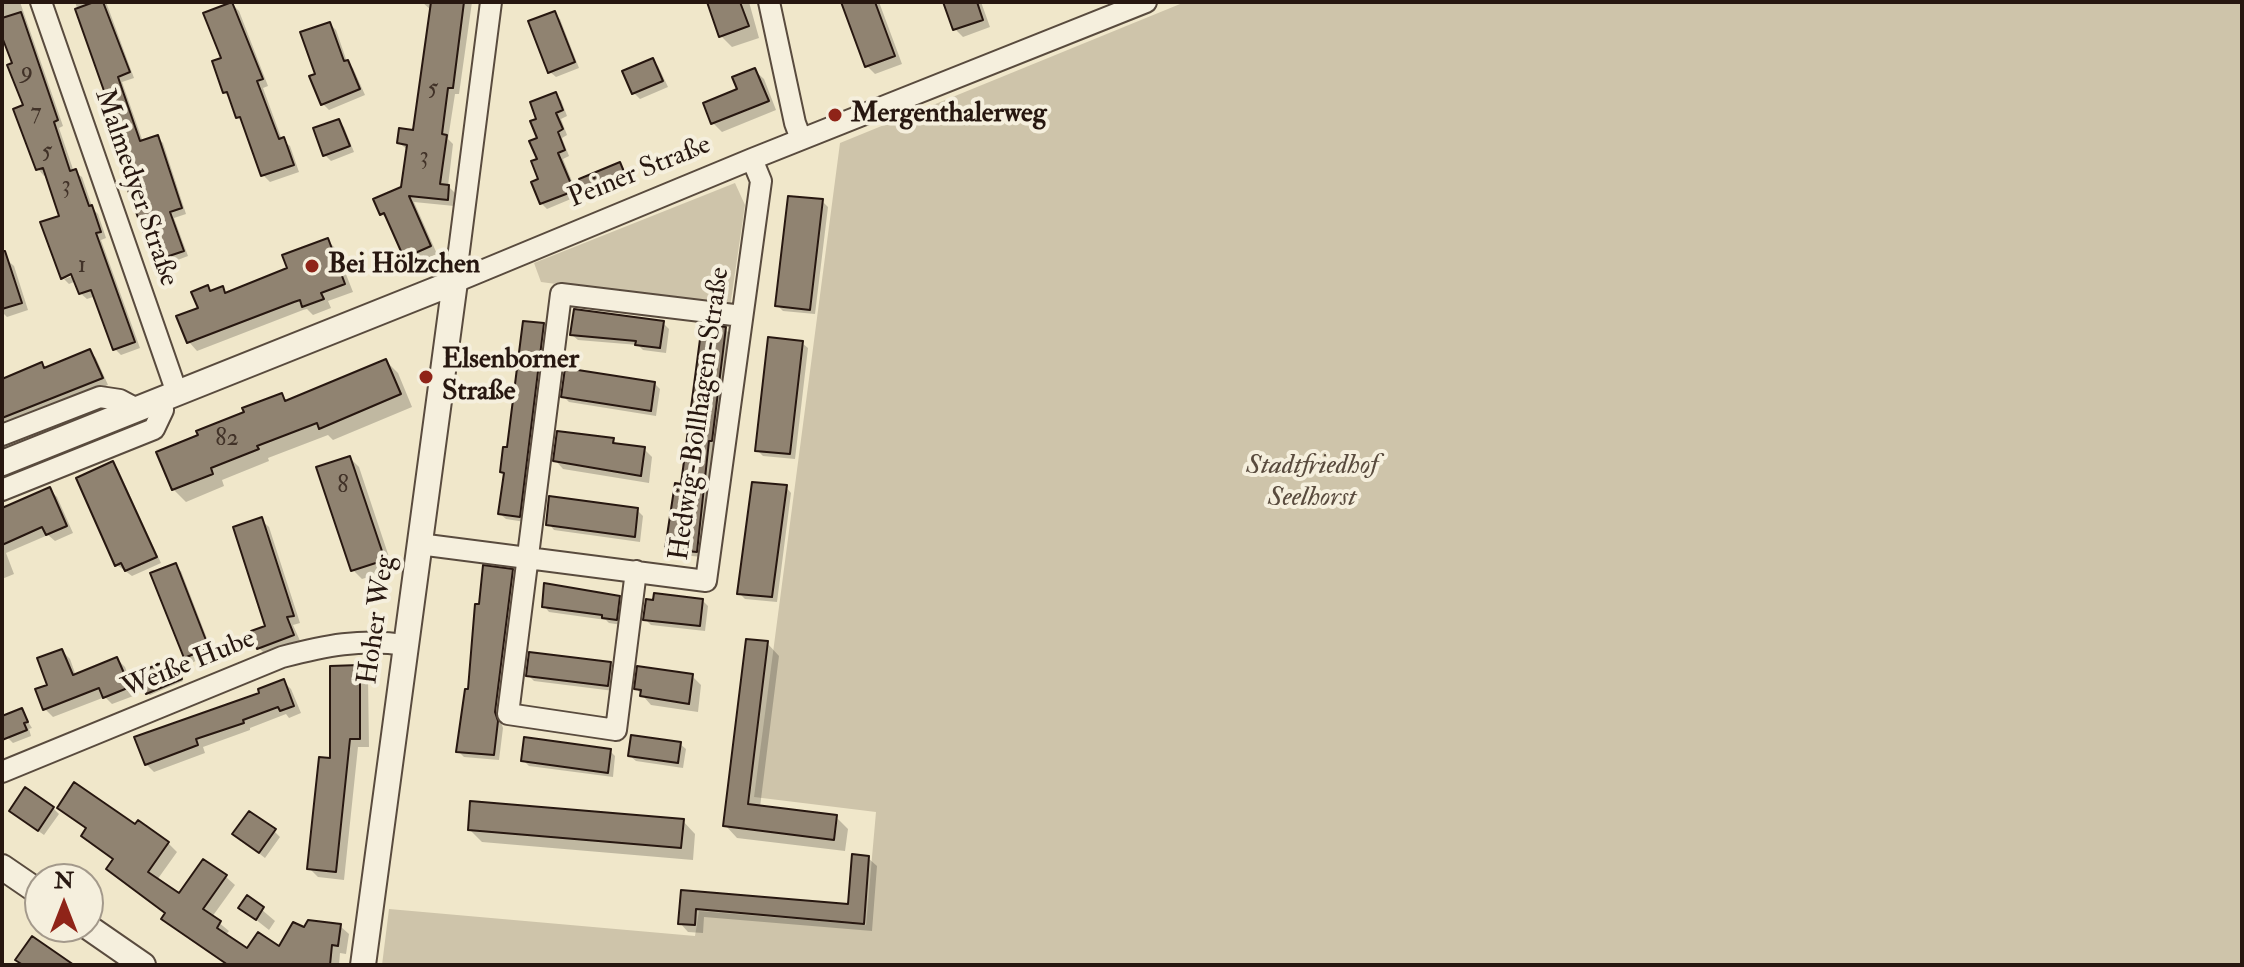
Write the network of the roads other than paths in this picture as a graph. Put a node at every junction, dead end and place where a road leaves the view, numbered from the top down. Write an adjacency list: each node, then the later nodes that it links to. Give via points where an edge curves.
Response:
1 (41, 2): 9 (street, Malmedyer Straße)
2 (491, 2): 7 (street)
3 (769, 2): 5 (street)
4 (1146, 2): 5 (street, Peiner Straße)
5 (801, 139): 6 (street, Peiner Straße)
6 (752, 159): 7 (street, Peiner Straße); 8 (street, Hedwig-Bollhagen-Straße, via 761,181)
7 (455, 282): 9 (street, Peiner Straße); 13 (street, Hoher Weg)
8 (742, 316): 14 (street, via 561,294); 15 (street, Hedwig-Bollhagen-Straße, via 706,581)
9 (157, 400): 10 (street, via 100,397); 11 (street, Peiner Straße); 12 (street, via 163,410 154,429)
10 (2, 435)
11 (2, 463)
12 (2, 490)
13 (419, 544): 14 (street, Hedwig-Bollhagen-Straße); 16 (street, Hoher Weg)
14 (527, 559): 15 (street, Hedwig-Bollhagen-Straße); 15 (street, via 508,714 616,730)
15 (636, 571)
16 (405, 645): 17 (street, Weiße Hube, via 367,641 282,657); 22 (street, Hoher Weg)
17 (2, 772)
18 (2, 867): 19 (street)
19 (24, 882)
20 (104, 938): 21 (street)
21 (143, 965)
22 (363, 965)

